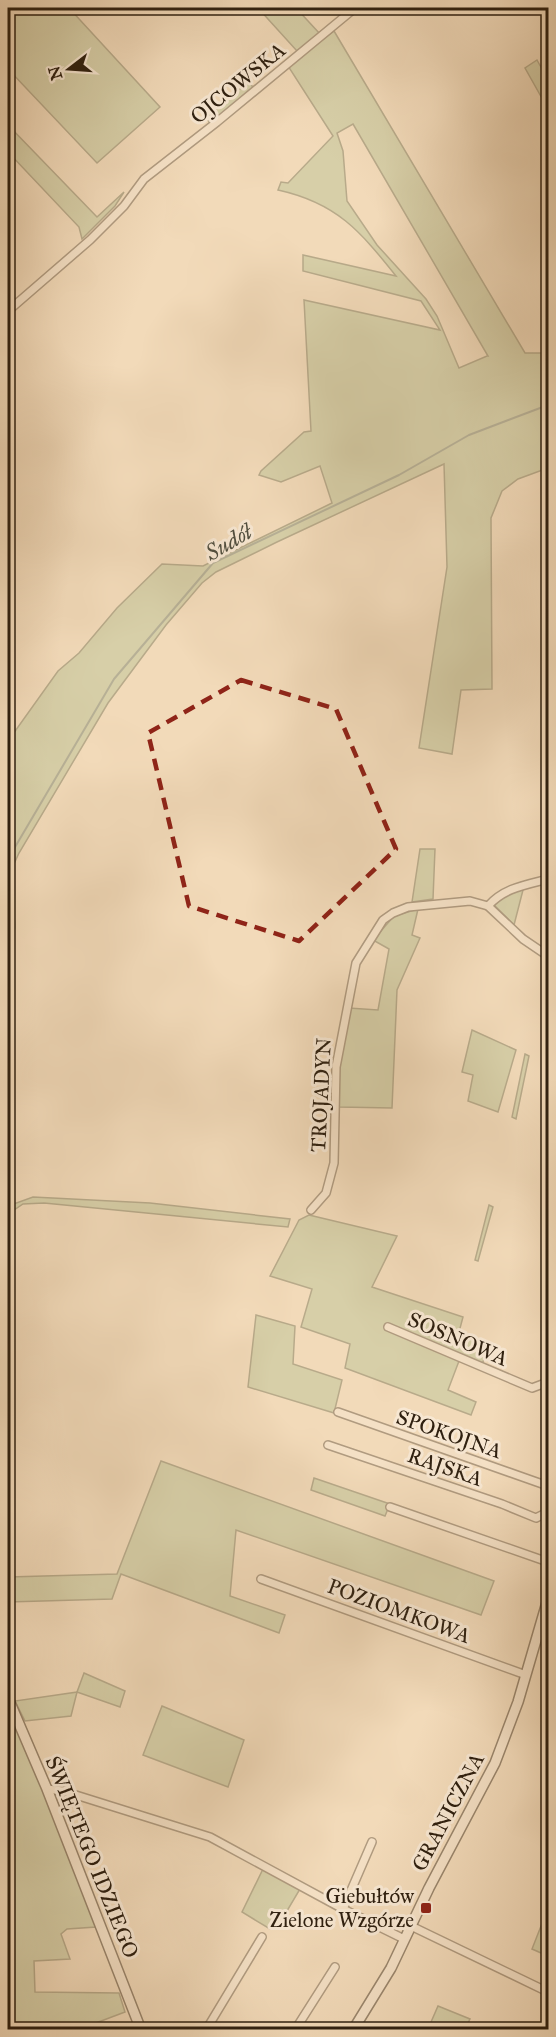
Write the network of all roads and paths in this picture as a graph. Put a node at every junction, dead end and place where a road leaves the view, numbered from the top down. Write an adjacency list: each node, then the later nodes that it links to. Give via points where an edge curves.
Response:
1 (355, 8): 2 (street, OJCOWSKA, via 141,183 90,240)
2 (8, 311)
3 (549, 879): 4 (street, via 506,890)
4 (488, 906): 5 (street, via 523,939); 6 (street, TROJADYN, via 470,901 403,908 383,920 365,945 350,988 336,1067 334,1163 326,1193)
5 (549, 956)
6 (311, 1210)
7 (388, 1328): 8 (street, SOSNOWA, via 532,1388)
8 (549, 1382)
9 (338, 1412): 11 (street, SPOKOJNA)
10 (328, 1445): 13 (street, RAJSKA, via 536,1518)
11 (549, 1486)
12 (390, 1507): 14 (street)
13 (549, 1512)
14 (549, 1562)
15 (261, 1579): 17 (street, POZIOMKOWA)
16 (549, 1599): 17 (street, GRANICZNA)
17 (526, 1675): 22 (street, GRANICZNA, via 495,1762)
18 (8, 1698): 19 (street, ŚWIĘTEGO IDZIEGO)
19 (47, 1789): 21 (street, via 210,1837); 27 (street, ŚWIĘTEGO IDZIEGO)
20 (372, 1842): 21 (street)
21 (342, 1909): 24 (street)
22 (411, 1926): 24 (street, GRANICZNA); 26 (street)
23 (262, 1937): 28 (street)
24 (404, 1940): 30 (street, GRANICZNA)
25 (335, 1967): 29 (street)
26 (549, 1992)
27 (141, 2030)
28 (206, 2030)
29 (295, 2030)
30 (353, 2030)

